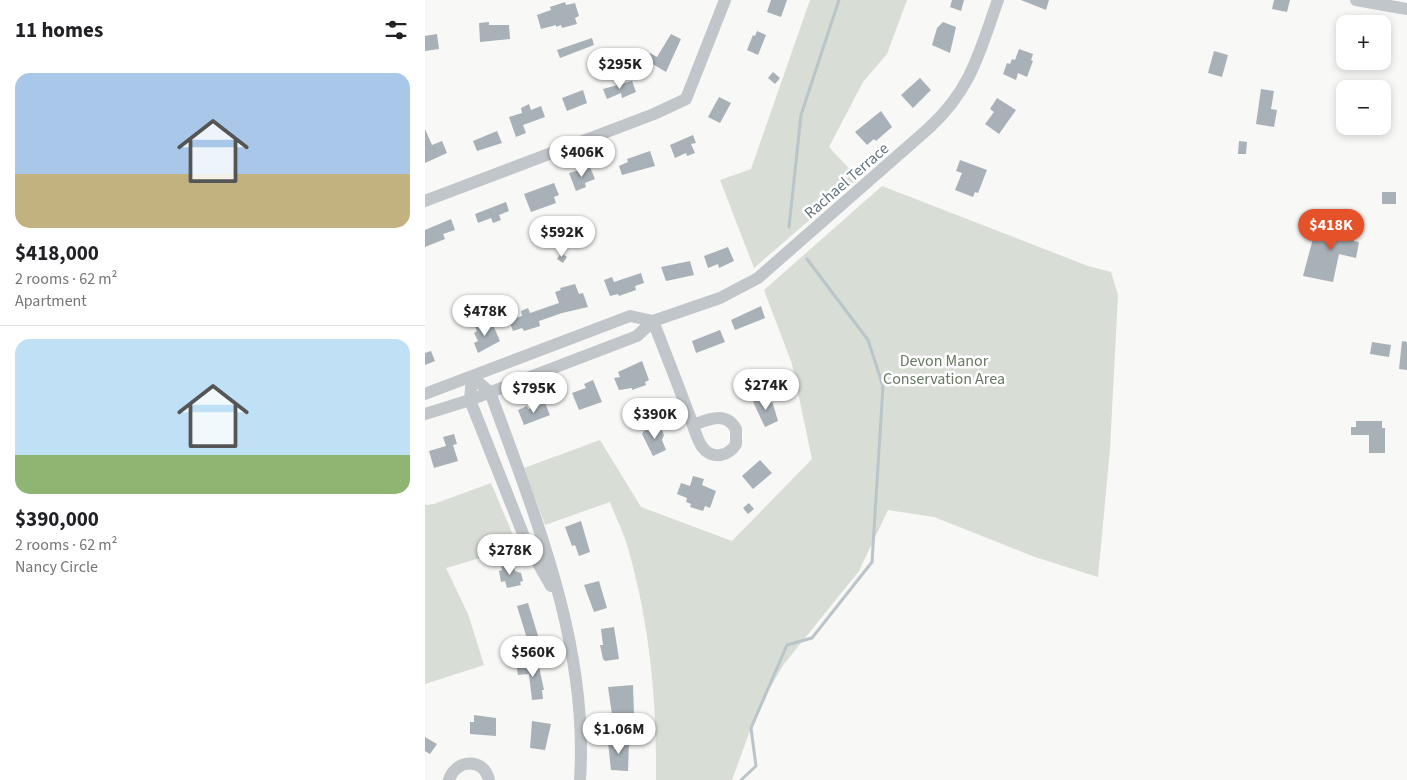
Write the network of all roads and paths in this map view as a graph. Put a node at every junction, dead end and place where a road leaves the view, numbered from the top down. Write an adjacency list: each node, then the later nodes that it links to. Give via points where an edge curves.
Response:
1 (725, 0): 5 (street, via 686,99)
2 (998, 0): 6 (street, Rachael Terrace, via 966,85 938,120 758,278 720,298)
3 (1355, 0): 4 (street)
4 (1407, 9)
5 (425, 201)
6 (653, 322): 7 (street, via 630,316); 8 (street, Rachael Terrace, via 637,336); 12 (street)
7 (472, 377): 8 (street); 9 (street); 10 (street)
8 (490, 392): 10 (street, Rachael Terrace); 13 (street, via 542,533)
9 (425, 394)
10 (470, 400): 11 (street, Rachael Terrace); 13 (street, via 527,544)
11 (425, 414)
12 (693, 425)
13 (560, 601): 16 (street, via 579,701)
14 (449, 780): 15 (street, via 455,768 468,763 481,766)
15 (489, 780)
16 (581, 780)

